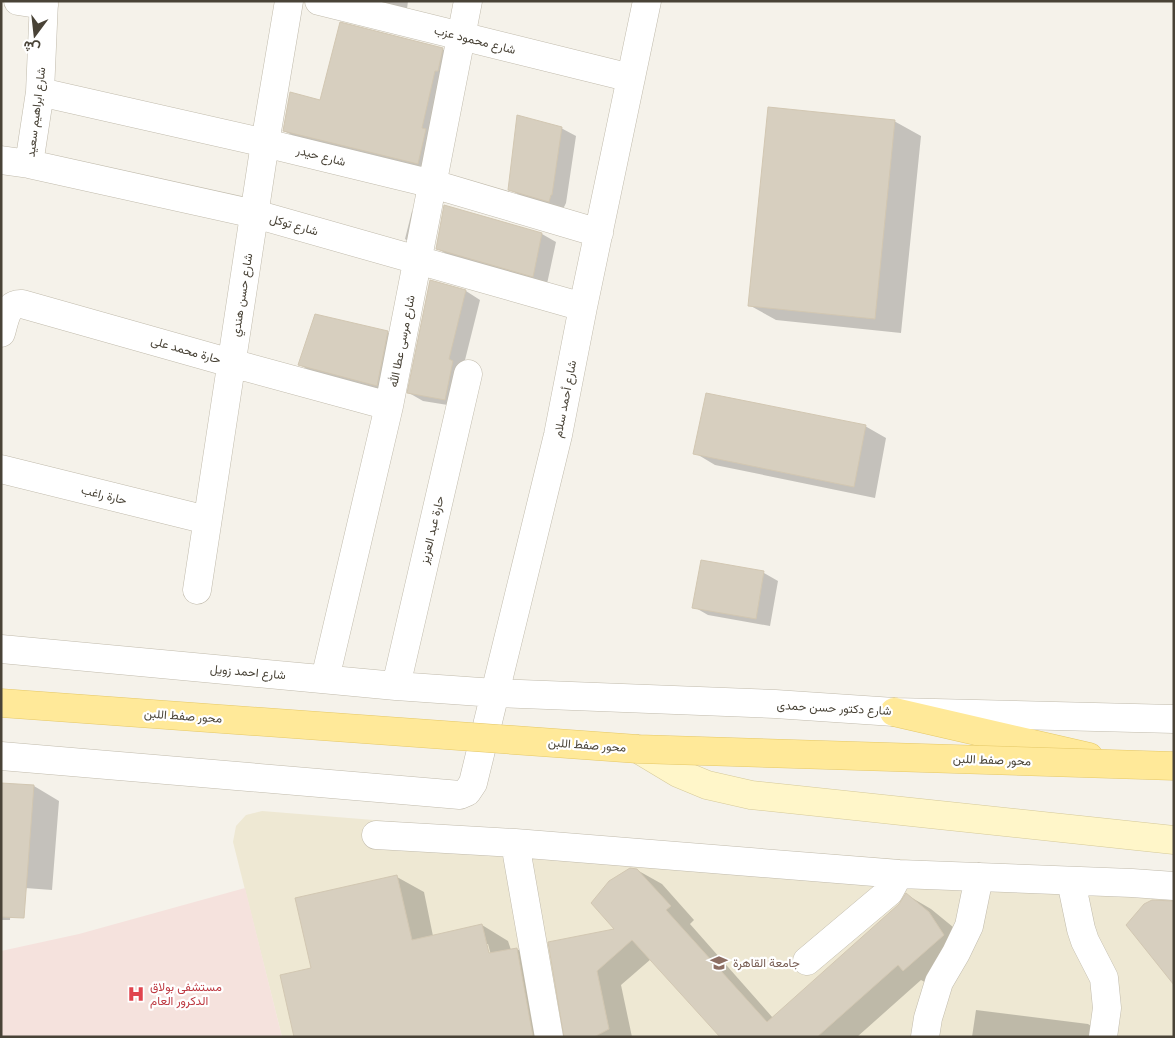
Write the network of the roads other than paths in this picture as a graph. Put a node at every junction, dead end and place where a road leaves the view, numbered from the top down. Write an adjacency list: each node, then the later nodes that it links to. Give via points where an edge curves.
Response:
1 (289, 1): 9 (street, شارع حسن هندي)
2 (318, 1): 6 (street, شارع محمود عزب)
3 (468, 1): 6 (street, شارع مرسى عطا الله)
4 (647, 1): 7 (street, شارع أحمد سلام)
5 (35, 3): 8 (street, شارع ابراهيم سعيد)
6 (461, 37): 7 (street, شارع محمود عزب); 12 (street, شارع مرسى عطا الله)
7 (631, 78): 14 (street, شارع أحمد سلام)
8 (40, 92): 9 (street, شارع حيدر); 11 (street, شارع ابراهيم سعيد)
9 (266, 143): 12 (street, شارع حيدر); 13 (street, شارع حسن هندي)
10 (1, 160): 11 (street, شارع توكل)
11 (29, 164): 13 (street, شارع توكل)
12 (433, 184): 14 (street, شارع حيدر); 15 (street, شارع مرسى عطا الله)
13 (255, 214): 15 (street, شارع توكل); 18 (street, شارع حسن هندي)
14 (599, 233): 16 (street, شارع أحمد سلام)
15 (418, 259): 16 (street, شارع توكل); 20 (street, شارع مرسى عطا الله)
16 (583, 307): 27 (street, شارع أحمد سلام, via 558,435)
17 (1, 333): 18 (street, حارة محمد على, via 10,307 22,304)
18 (231, 363): 20 (street, حارة محمد على); 22 (street, شارع حسن هندي)
19 (468, 374): 26 (street, حارة عبد العزيز)
20 (389, 406): 25 (street, شارع مرسى عطا الله)
21 (1, 469): 22 (street, حارة راغب)
22 (206, 520): 23 (street, شارع حسن هندي)
23 (197, 590)
24 (1, 649): 25 (street, شارع احمد زويل)
25 (324, 679): 26 (street, شارع احمد زويل)
26 (396, 686): 27 (street, شارع احمد زويل)
27 (495, 693): 29 (street, شارع دكتور حسن حمدى); 32 (street, شارع أحمد سلام, via 473,783 467,792 460,794)
28 (1, 703): 31 (main road, محور صفط اللبن, bridge)
29 (894, 712): 30 (street, شارع دكتور حسن حمدى); 34 (main road)
30 (1174, 719)
31 (638, 749): 33 (main road, محور صفط اللبن, bridge); 36 (street, via 678,773 707,785 751,796)
32 (1, 756)
33 (1174, 766)
34 (1174, 776)
35 (376, 835): 37 (street)
36 (1174, 840)
37 (515, 843): 38 (street); 43 (street)
38 (899, 874): 39 (street); 42 (street, via 889,892)
39 (979, 877): 40 (street); 44 (street, via 969,926 939,982)
40 (1071, 881): 41 (street); 45 (street, via 1085,941 1104,978 1107,1008)
41 (1174, 886)
42 (807, 961)
43 (549, 1037)
44 (925, 1037)
45 (1103, 1037)

